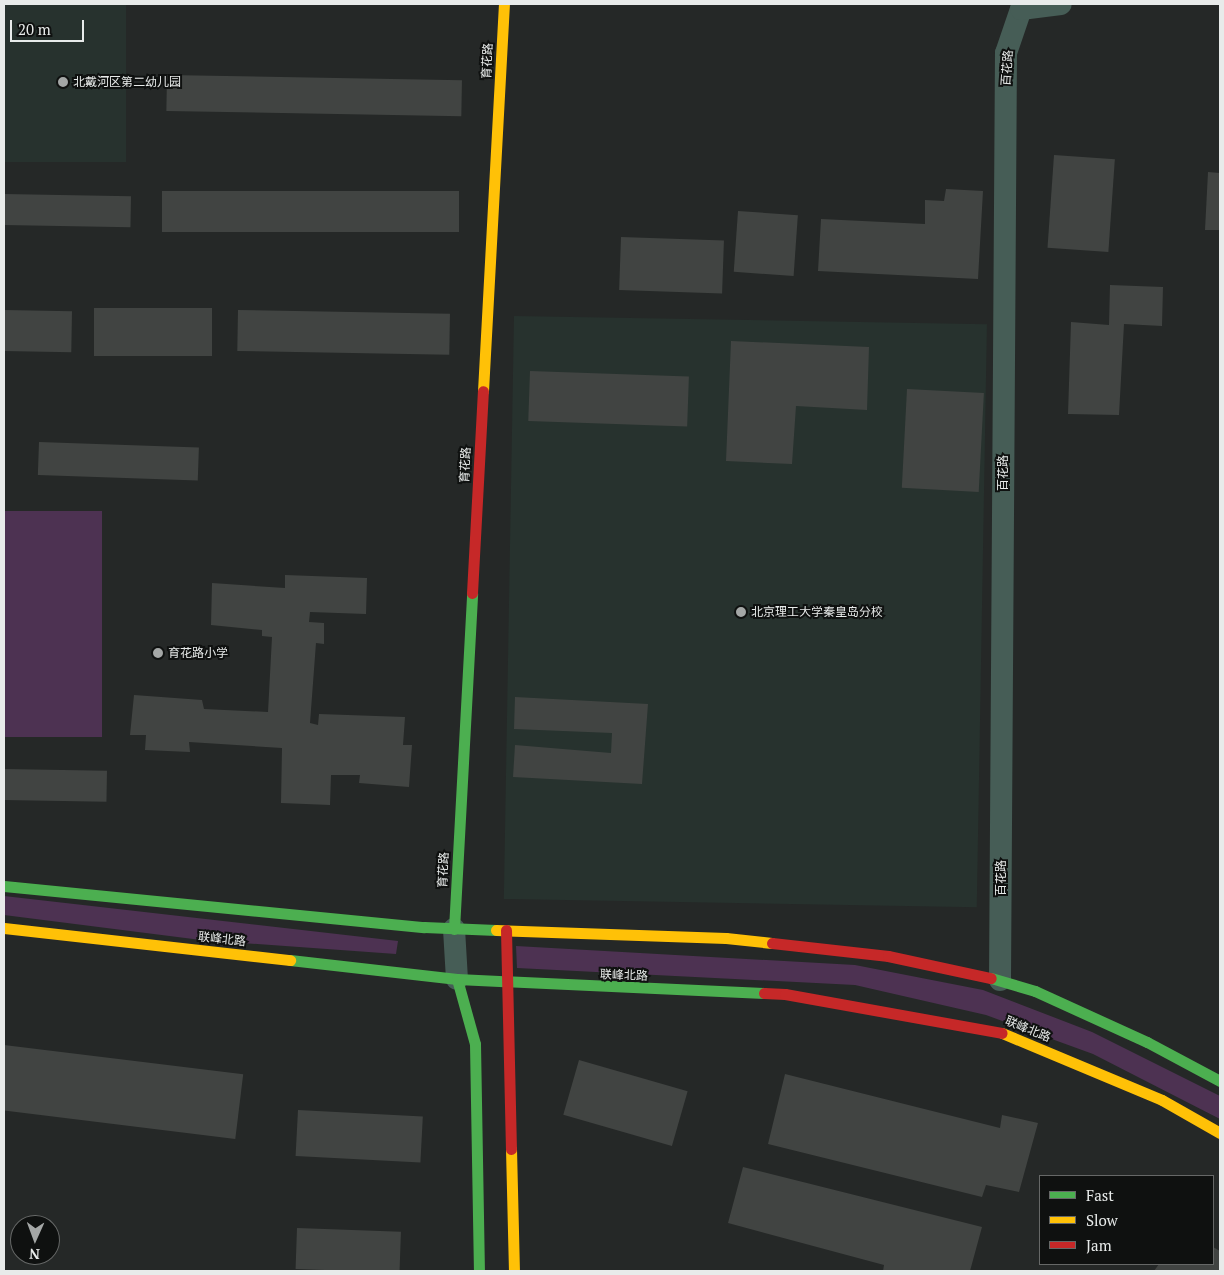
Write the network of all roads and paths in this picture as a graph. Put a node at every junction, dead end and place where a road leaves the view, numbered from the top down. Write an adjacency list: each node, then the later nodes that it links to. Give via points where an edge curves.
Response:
1 (504, 4): 5 (main road, 育花路)
2 (1062, 4): 8 (street, 百花路, via 1021,9 1006,52)
3 (4, 886): 5 (main road)
4 (4, 928): 7 (main road, 联峰北路)
5 (454, 928): 6 (main road); 7 (street)
6 (506, 930): 8 (main road, via 726,938 888,956); 9 (main road)
7 (457, 979): 9 (main road, 联峰北路); 12 (main road, via 475,1044)
8 (1000, 980): 10 (main road, via 1035,991 1147,1042)
9 (507, 982): 11 (main road, 联峰北路, via 785,994 1000,1032 1162,1100); 13 (main road)
10 (1220, 1082)
11 (1220, 1133)
12 (479, 1271)
13 (514, 1271)

